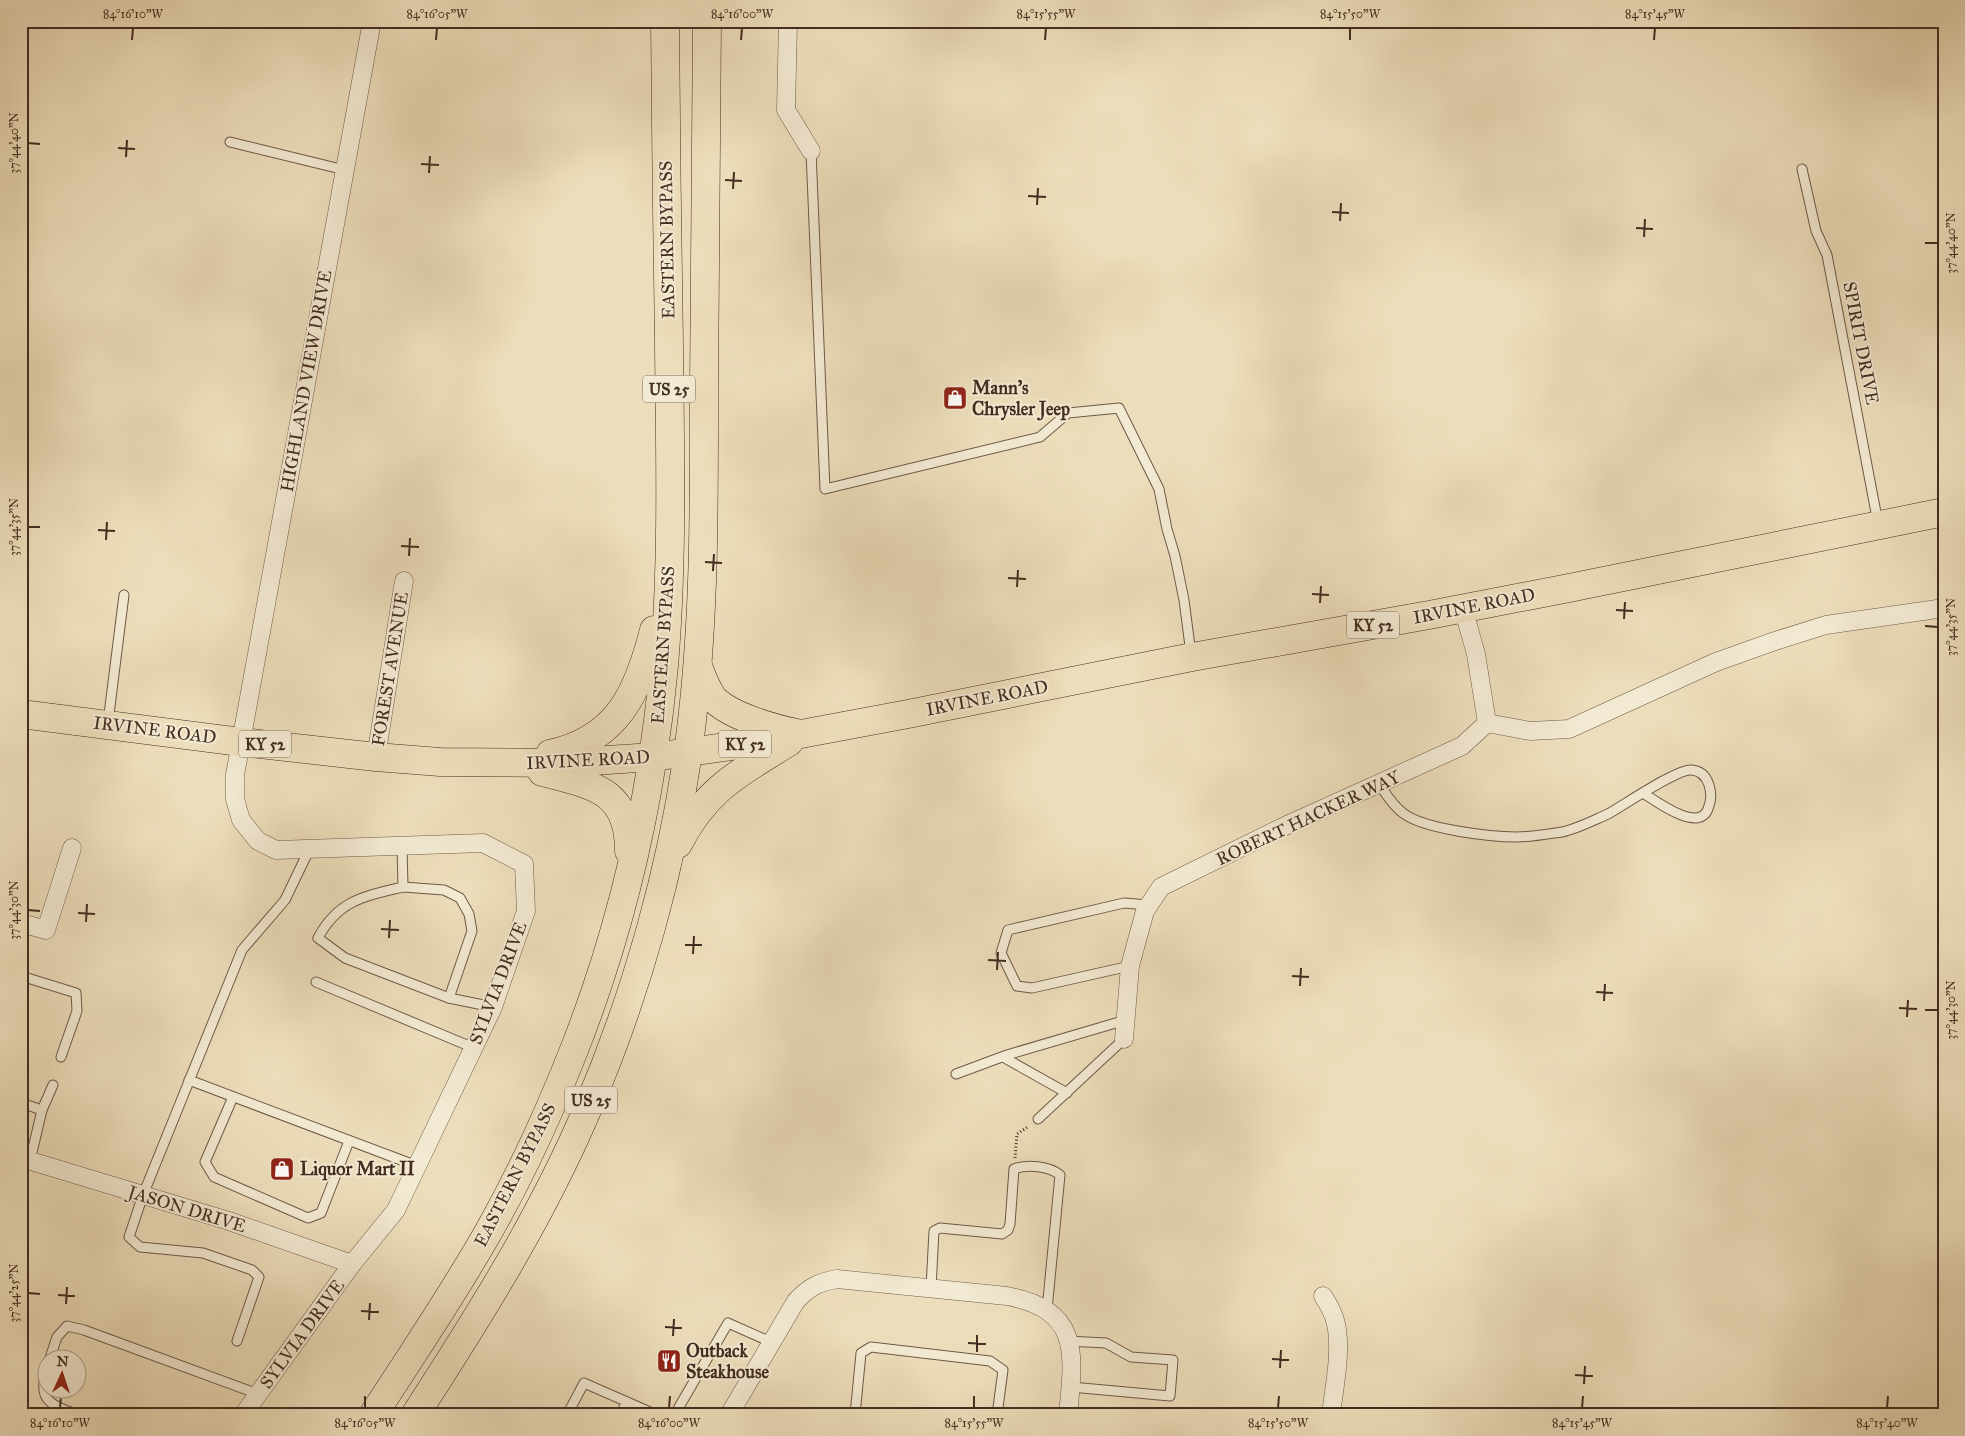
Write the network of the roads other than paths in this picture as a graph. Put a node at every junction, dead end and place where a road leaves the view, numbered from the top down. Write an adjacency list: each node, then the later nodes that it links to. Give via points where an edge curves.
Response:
1 (372, 21): 7 (street, HIGHLAND VIEW DRIVE)
2 (665, 21): 11 (main road, EASTERN BYPASS / US 25)
3 (707, 21): 17 (main road, EASTERN BYPASS / US 25, via 704,546)
4 (788, 21): 6 (street, via 786,110)
5 (230, 142): 7 (lane)
6 (811, 151): 16 (lane, via 825,489 1040,437 1068,413 1119,408 1159,489 1184,600)
7 (345, 170): 22 (street, HIGHLAND VIEW DRIVE)
8 (1802, 170): 10 (lane, SPIRIT DRIVE, via 1816,231 1828,255)
9 (1944, 512): 10 (main road, IRVINE ROAD / KY 52)
10 (1879, 525): 14 (main road, IRVINE ROAD / KY 52)
11 (669, 570): 25 (main road, EASTERN BYPASS / US 25, via 664,662); 26 (main road, via 643,671 623,709 594,737 577,746)
12 (404, 581): 24 (street, FOREST AVENUE)
13 (124, 595): 19 (lane)
14 (1463, 608): 16 (main road, IRVINE ROAD / KY 52); 20 (street, via 1476,654)
15 (1944, 608): 20 (street, via 1826,625 1775,641 1716,662 1568,729 1530,731)
16 (1192, 657): 21 (main road, IRVINE ROAD / KY 52)
17 (698, 666): 21 (main road, via 714,698 728,710); 23 (main road, EASTERN BYPASS / US 25)
18 (21, 714): 19 (main road, IRVINE ROAD / KY 52)
19 (108, 724): 22 (main road, IRVINE ROAD / KY 52)
20 (1487, 724): 27 (street, ROBERT HACKER WAY, via 1462,746)
21 (802, 734): 23 (main road, IRVINE ROAD / KY 52); 32 (main road, via 730,779 710,797 693,817)
22 (241, 742): 24 (main road, IRVINE ROAD / KY 52); 31 (street, SYLVIA DRIVE, via 235,776 235,799 241,820 258,841 276,850)
23 (688, 752): 25 (main road, IRVINE ROAD / KY 52); 32 (main road, EASTERN BYPASS / US 25)
24 (376, 757): 26 (main road, IRVINE ROAD / KY 52)
25 (653, 757): 26 (main road, IRVINE ROAD / KY 52); 33 (main road, EASTERN BYPASS / US 25)
26 (509, 763): 33 (main road, via 592,786 606,793 625,820 629,838)
27 (1379, 784): 28 (lane, via 1403,814 1431,826 1518,837 1564,832); 35 (street, ROBERT HACKER WAY, via 1161,887)
28 (1643, 794): 28 (lane, via 1690,770 1706,778 1712,793 1706,814 1700,818 1690,818)
29 (402, 846): 31 (street, SYLVIA DRIVE); 34 (lane); 41 (street, SYLVIA DRIVE, via 483,843 524,864 526,911)
30 (72, 848): 36 (street, via 46,930)
31 (309, 850): 48 (lane, via 285,900 242,950)
32 (664, 872): 74 (main road, EASTERN BYPASS / US 25, via 627,1005 573,1142 500,1282)
33 (628, 878): 73 (main road, EASTERN BYPASS / US 25, via 587,1016 527,1158 476,1252)
34 (403, 887): 40 (lane, via 444,890 460,898 469,914 472,931); 40 (lane, via 366,896 339,909 318,938 345,958)
35 (1150, 904): 37 (street, ROBERT HACKER WAY); 37 (lane, via 1124,903 1008,930 1001,953 1017,986 1032,988)
36 (21, 923)
37 (1130, 966): 42 (street, ROBERT HACKER WAY)
38 (21, 976): 45 (lane, via 76,993 77,1011)
39 (316, 982): 44 (lane)
40 (449, 998): 41 (lane)
41 (493, 1007): 44 (street, SYLVIA DRIVE)
42 (1126, 1020): 43 (street, ROBERT HACKER WAY); 46 (lane)
43 (1124, 1039): 50 (lane)
44 (474, 1048): 57 (street, SYLVIA DRIVE)
45 (61, 1057)
46 (1003, 1057): 47 (lane); 50 (lane)
47 (956, 1074)
48 (189, 1080): 51 (lane); 58 (lane)
49 (53, 1085): 53 (lane)
50 (1067, 1093): 54 (lane)
51 (233, 1097): 55 (lane); 55 (lane, via 205,1162 214,1177 308,1218 321,1213)
52 (21, 1103): 53 (lane)
53 (42, 1110): 56 (lane)
54 (1038, 1120)
55 (349, 1141): 57 (lane)
56 (26, 1159): 58 (street, JASON DRIVE)
57 (417, 1166): 59 (street, SYLVIA DRIVE, via 396,1210)
58 (143, 1195): 59 (street, JASON DRIVE); 63 (lane, via 130,1237 140,1247 203,1253 252,1270 259,1277)
59 (352, 1264): 68 (street, SYLVIA DRIVE)
60 (931, 1288): 62 (street, via 1026,1300); 62 (lane, via 934,1230 1002,1234 1010,1224 1014,1169 1022,1166 1054,1169 1060,1175); 65 (street, via 855,1280 822,1281 796,1301)
61 (1323, 1296): 83 (street, via 1331,1308 1338,1343)
62 (1047, 1310): 64 (street, via 1056,1317)
63 (237, 1341)
64 (1068, 1341): 67 (street); 67 (lane, via 1106,1343 1131,1357 1173,1360 1170,1396)
65 (771, 1342): 78 (lane, via 728,1323); 79 (street)
66 (53, 1348): 68 (lane, via 57,1337 67,1326)
67 (1071, 1387): 82 (street)
68 (258, 1394): 72 (street, SYLVIA DRIVE)
69 (46, 1398): 71 (lane, via 52,1405)
70 (627, 1402): 75 (lane, via 584,1383); 76 (lane); 77 (lane)
71 (78, 1415)
72 (242, 1415)
73 (373, 1415)
74 (415, 1415)
75 (567, 1415)
76 (620, 1415)
77 (657, 1415)
78 (676, 1415)
79 (729, 1415)
80 (855, 1415): 81 (lane, via 861,1353 871,1347 990,1361 1002,1370)
81 (997, 1415)
82 (1068, 1415)
83 (1331, 1415)

